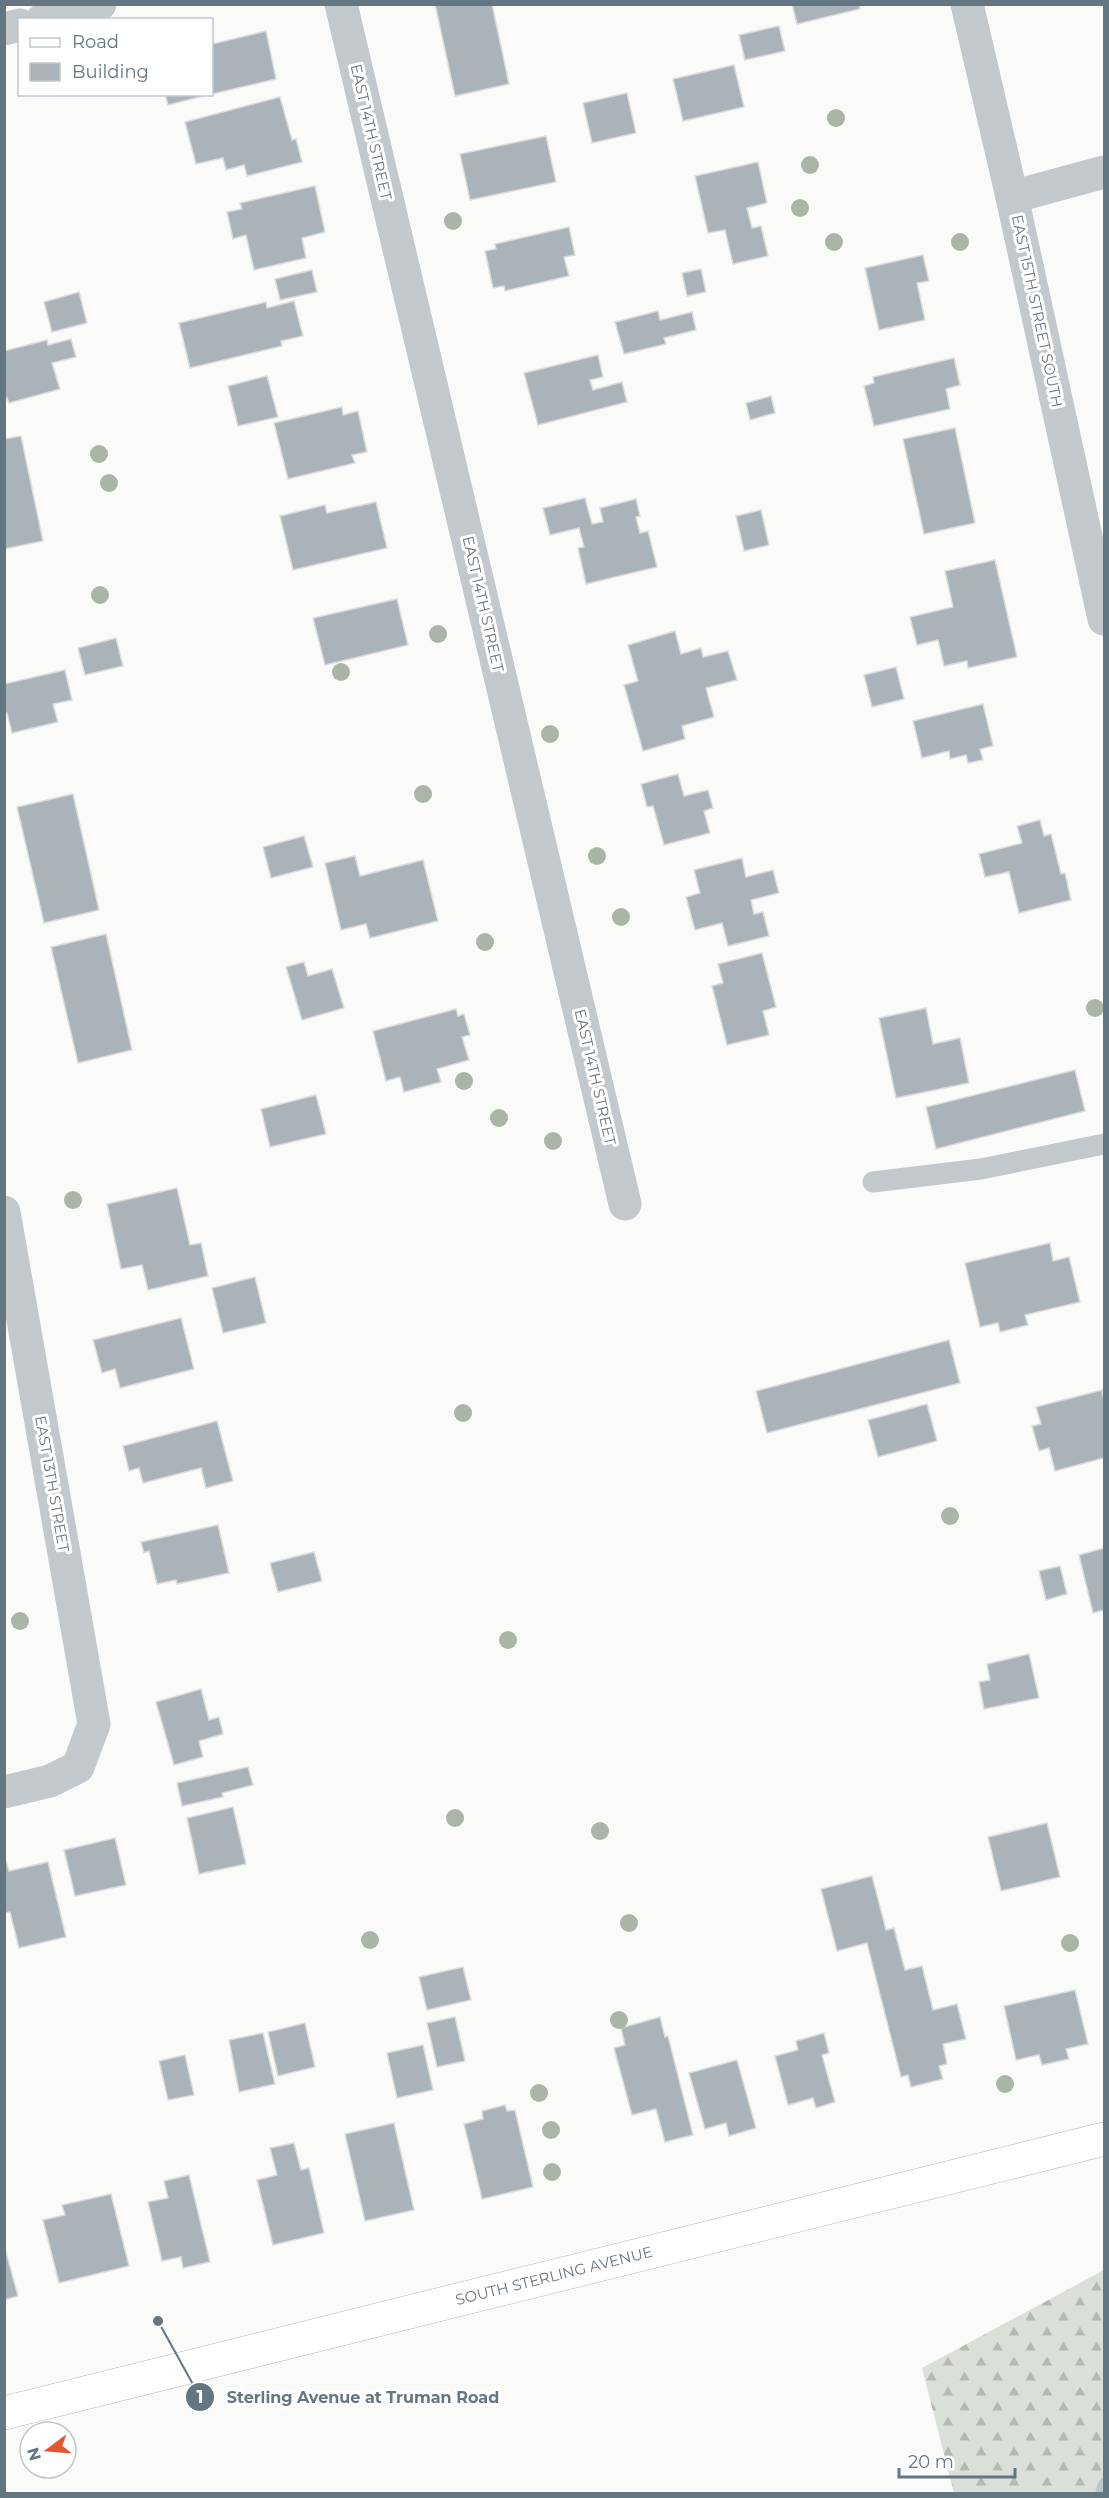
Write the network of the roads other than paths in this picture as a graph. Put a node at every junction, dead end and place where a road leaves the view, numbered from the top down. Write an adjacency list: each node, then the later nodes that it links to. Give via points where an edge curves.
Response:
1 (100, 4): 4 (street)
2 (341, 4): 10 (street, EAST 14TH STREET)
3 (967, 4): 6 (street, EAST 15TH STREET SOUTH)
4 (49, 18)
5 (1104, 172): 6 (street)
6 (1012, 197): 7 (street, EAST 15TH STREET SOUTH)
7 (1104, 619)
8 (1104, 1144): 9 (lane, via 981,1169)
9 (873, 1182)
10 (625, 1204)
11 (4, 1212): 12 (street, EAST 13TH STREET, via 94,1724 78,1767 50,1781)
12 (4, 1792)
13 (1104, 2139): 14 (main road, SOUTH STERLING AVENUE)
14 (4, 2413)

